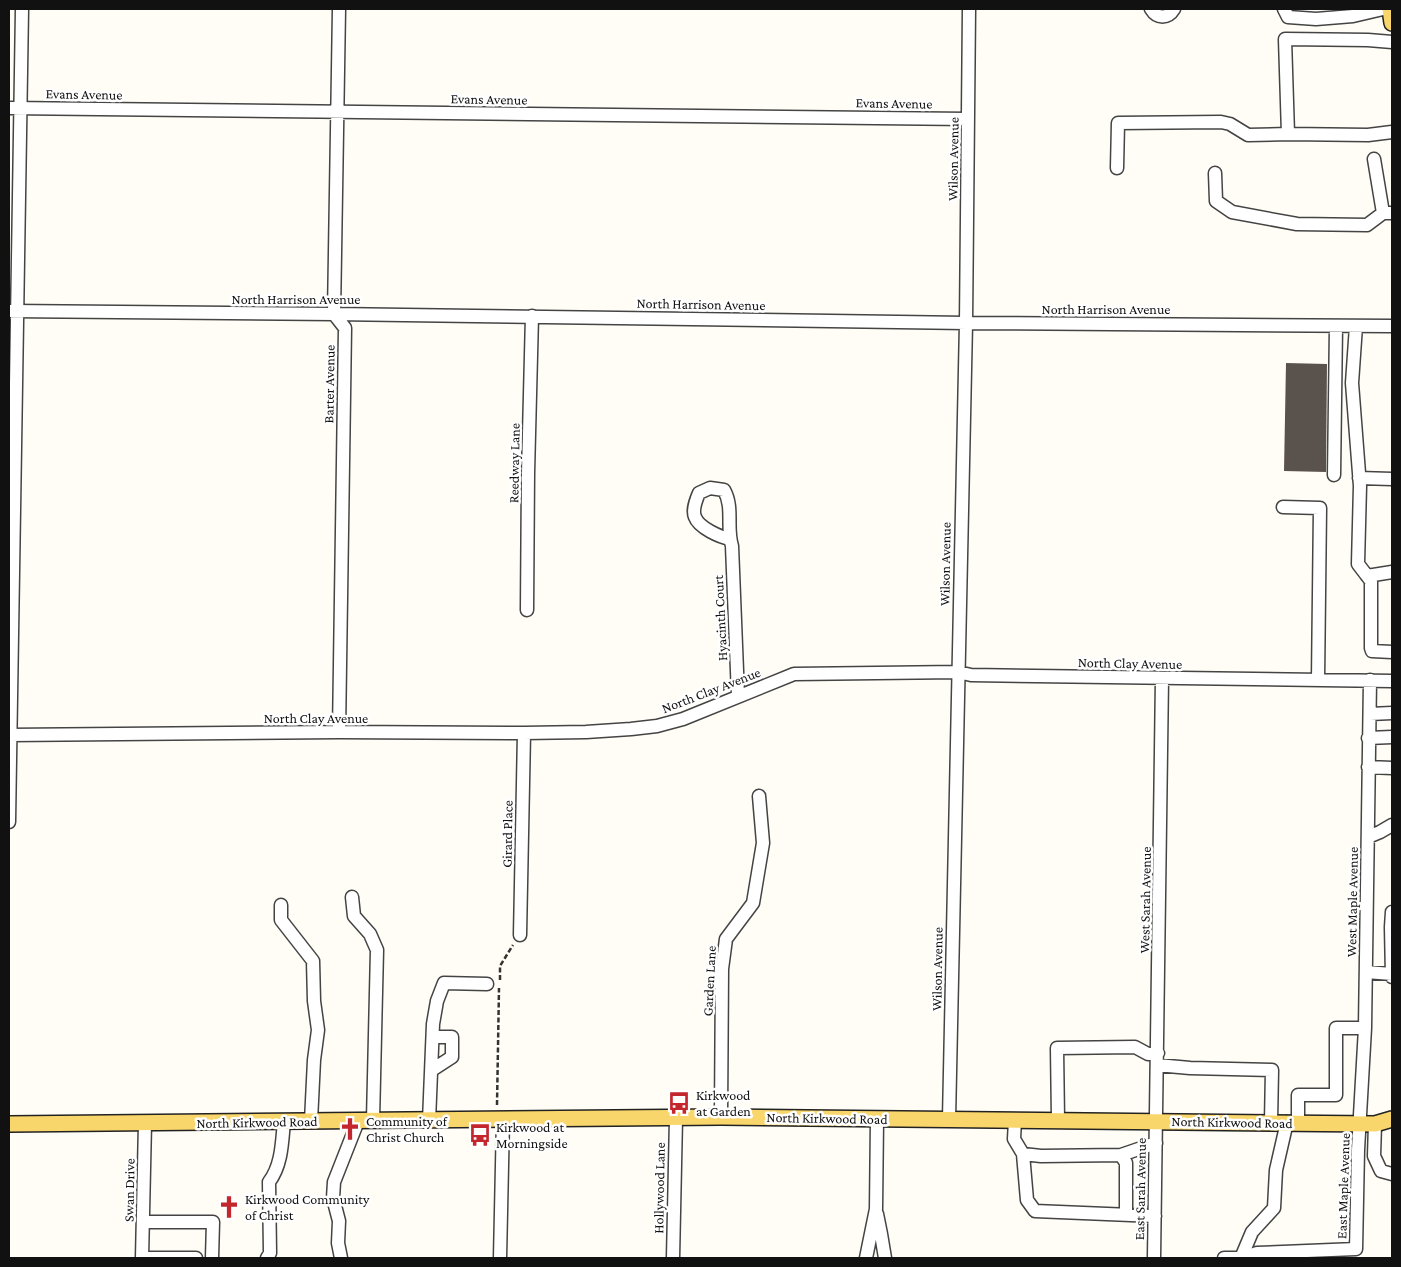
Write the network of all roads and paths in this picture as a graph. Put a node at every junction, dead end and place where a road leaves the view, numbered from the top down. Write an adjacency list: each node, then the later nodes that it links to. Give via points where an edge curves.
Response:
1 (22, 9): 12 (street)
2 (339, 9): 13 (street, Barter Avenue)
3 (970, 9): 14 (street, Wilson Avenue)
4 (1151, 9): 5 (street, via 1164,17)
5 (1174, 9)
6 (1284, 9): 9 (street, via 1288,17 1316,19)
7 (1383, 9): 9 (street)
8 (1390, 9): 10 (main road)
9 (1359, 11)
10 (1392, 23)
11 (1392, 42): 16 (street, via 1285,39)
12 (14, 108): 13 (street, Evans Avenue); 21 (street)
13 (338, 112): 14 (street, Evans Avenue); 22 (street, Barter Avenue)
14 (968, 119): 24 (street, Wilson Avenue)
15 (1392, 132): 16 (street, via 1368,135)
16 (1288, 134): 18 (street, via 1248,135 1221,122 1118,123)
17 (1374, 159): 20 (street)
18 (1117, 168)
19 (1215, 173): 20 (street, via 1216,201 1232,212 1297,224 1367,225)
20 (1388, 213)
21 (13, 311): 22 (street, North Harrison Avenue); 47 (street)
22 (334, 314): 23 (street, North Harrison Avenue); 45 (street, Barter Avenue, via 345,328)
23 (532, 316): 24 (street, North Harrison Avenue); 35 (street, Reedway Lane)
24 (966, 323): 25 (street, North Harrison Avenue); 37 (street, Wilson Avenue)
25 (1336, 326): 26 (street, North Harrison Avenue); 28 (street)
26 (1356, 326): 27 (street, North Harrison Avenue); 29 (street, via 1352,383)
27 (1392, 326)
28 (1334, 476)
29 (1359, 478): 30 (street); 34 (street, via 1358,564)
30 (1392, 479)
31 (1283, 506): 39 (street, via 1320,508)
32 (730, 539): 42 (street, Hyacinth Court)
33 (1392, 572): 34 (street)
34 (1367, 576): 36 (street, via 1371,581 1371,648 1377,652)
35 (527, 610)
36 (1392, 652)
37 (958, 672): 38 (street, North Clay Avenue, via 971,675); 42 (street, North Clay Avenue, via 794,674); 72 (street, Wilson Avenue)
38 (1162, 678): 39 (street, North Clay Avenue); 66 (street, West Sarah Avenue)
39 (1318, 680): 40 (street, North Clay Avenue)
40 (1370, 680): 41 (street, North Clay Avenue); 44 (street, West Maple Avenue)
41 (1392, 681)
42 (738, 696): 46 (street, North Clay Avenue, via 657,726 586,732)
43 (1392, 713): 44 (street)
44 (1370, 714): 49 (street, West Maple Avenue)
45 (338, 732): 46 (street, North Clay Avenue); 47 (street, North Clay Avenue)
46 (524, 732): 59 (street, Girard Place)
47 (10, 735): 53 (street)
48 (1392, 737): 49 (street)
49 (1368, 738): 50 (street, West Maple Avenue)
50 (1368, 767): 51 (street); 55 (street, West Maple Avenue)
51 (1392, 768)
52 (759, 796): 68 (street, Garden Lane, via 763,843 753,903 726,939 722,969)
53 (9, 822)
54 (1392, 825): 55 (street)
55 (1368, 837): 60 (street, West Maple Avenue)
56 (352, 897): 74 (street, via 354,916 370,934 377,950)
57 (281, 905): 78 (street, via 281,920 313,961 318,1030)
58 (1392, 912): 61 (street)
59 (520, 935): 70 (path, via 500,966)
60 (1366, 972): 61 (street); 64 (street, West Maple Avenue)
61 (1392, 974): 62 (street)
62 (1392, 978)
63 (488, 984): 65 (street, via 444,983 437,1001)
64 (1364, 1028): 82 (street, via 1336,1028 1336,1095 1298,1095); 85 (street, West Maple Avenue)
65 (433, 1037): 67 (street); 67 (street, via 452,1038 452,1058)
66 (1158, 1059): 76 (street, via 1135,1047 1058,1048); 80 (street, West Sarah Avenue); 81 (street, via 1190,1068 1272,1070)
67 (432, 1070): 79 (street)
68 (721, 1117): 69 (main road, North Kirkwood Road); 71 (main road, North Kirkwood Road)
69 (676, 1118): 70 (main road, North Kirkwood Road); 102 (street, Hollywood Lane)
70 (500, 1119): 79 (main road, North Kirkwood Road); 101 (street)
71 (877, 1119): 72 (main road, North Kirkwood Road); 92 (street)
72 (949, 1119): 75 (main road, North Kirkwood Road)
73 (1392, 1119): 86 (main road, North Kirkwood Road)
74 (366, 1120): 78 (main road, North Kirkwood Road); 79 (main road, North Kirkwood Road); 100 (street, via 334,1182)
75 (1015, 1120): 76 (main road, North Kirkwood Road); 89 (street, via 1014,1139)
76 (1058, 1120): 80 (main road, North Kirkwood Road)
77 (284, 1121): 78 (main road, North Kirkwood Road); 83 (main road, North Kirkwood Road); 99 (street, via 281,1152 275,1174 269,1182 270,1253)
78 (311, 1121)
79 (429, 1121)
80 (1157, 1121): 81 (main road, North Kirkwood Road); 88 (street, East Sarah Avenue)
81 (1271, 1122): 82 (main road, North Kirkwood Road)
82 (1292, 1122): 85 (main road, North Kirkwood Road); 107 (street, via 1276,1170 1274,1208 1252,1232)
83 (145, 1123): 84 (main road, North Kirkwood Road); 95 (street, Swan Drive)
84 (9, 1124)
85 (1360, 1124): 86 (main road, North Kirkwood Road); 107 (street, East Maple Avenue, via 1356,1249 1257,1253)
86 (1375, 1124): 87 (main road, North Kirkwood Road); 91 (street, via 1374,1156 1381,1171)
87 (1392, 1131)
88 (1156, 1143): 90 (street); 94 (street, East Sarah Avenue)
89 (1023, 1154): 90 (street); 93 (street, via 1027,1200 1035,1211)
90 (1121, 1155): 93 (street, via 1126,1163)
91 (1392, 1174)
92 (876, 1209): 103 (street); 104 (street)
93 (1126, 1215): 94 (street)
94 (1155, 1216): 105 (street, East Sarah Avenue)
95 (143, 1222): 96 (street, Swan Drive); 98 (street, via 212,1222)
96 (142, 1258): 97 (street)
97 (196, 1258)
98 (212, 1258)
99 (266, 1258)
100 (341, 1258)
101 (500, 1258)
102 (673, 1258)
103 (866, 1258)
104 (885, 1258)
105 (1154, 1258)
106 (1224, 1258): 107 (street)
107 (1242, 1258)

